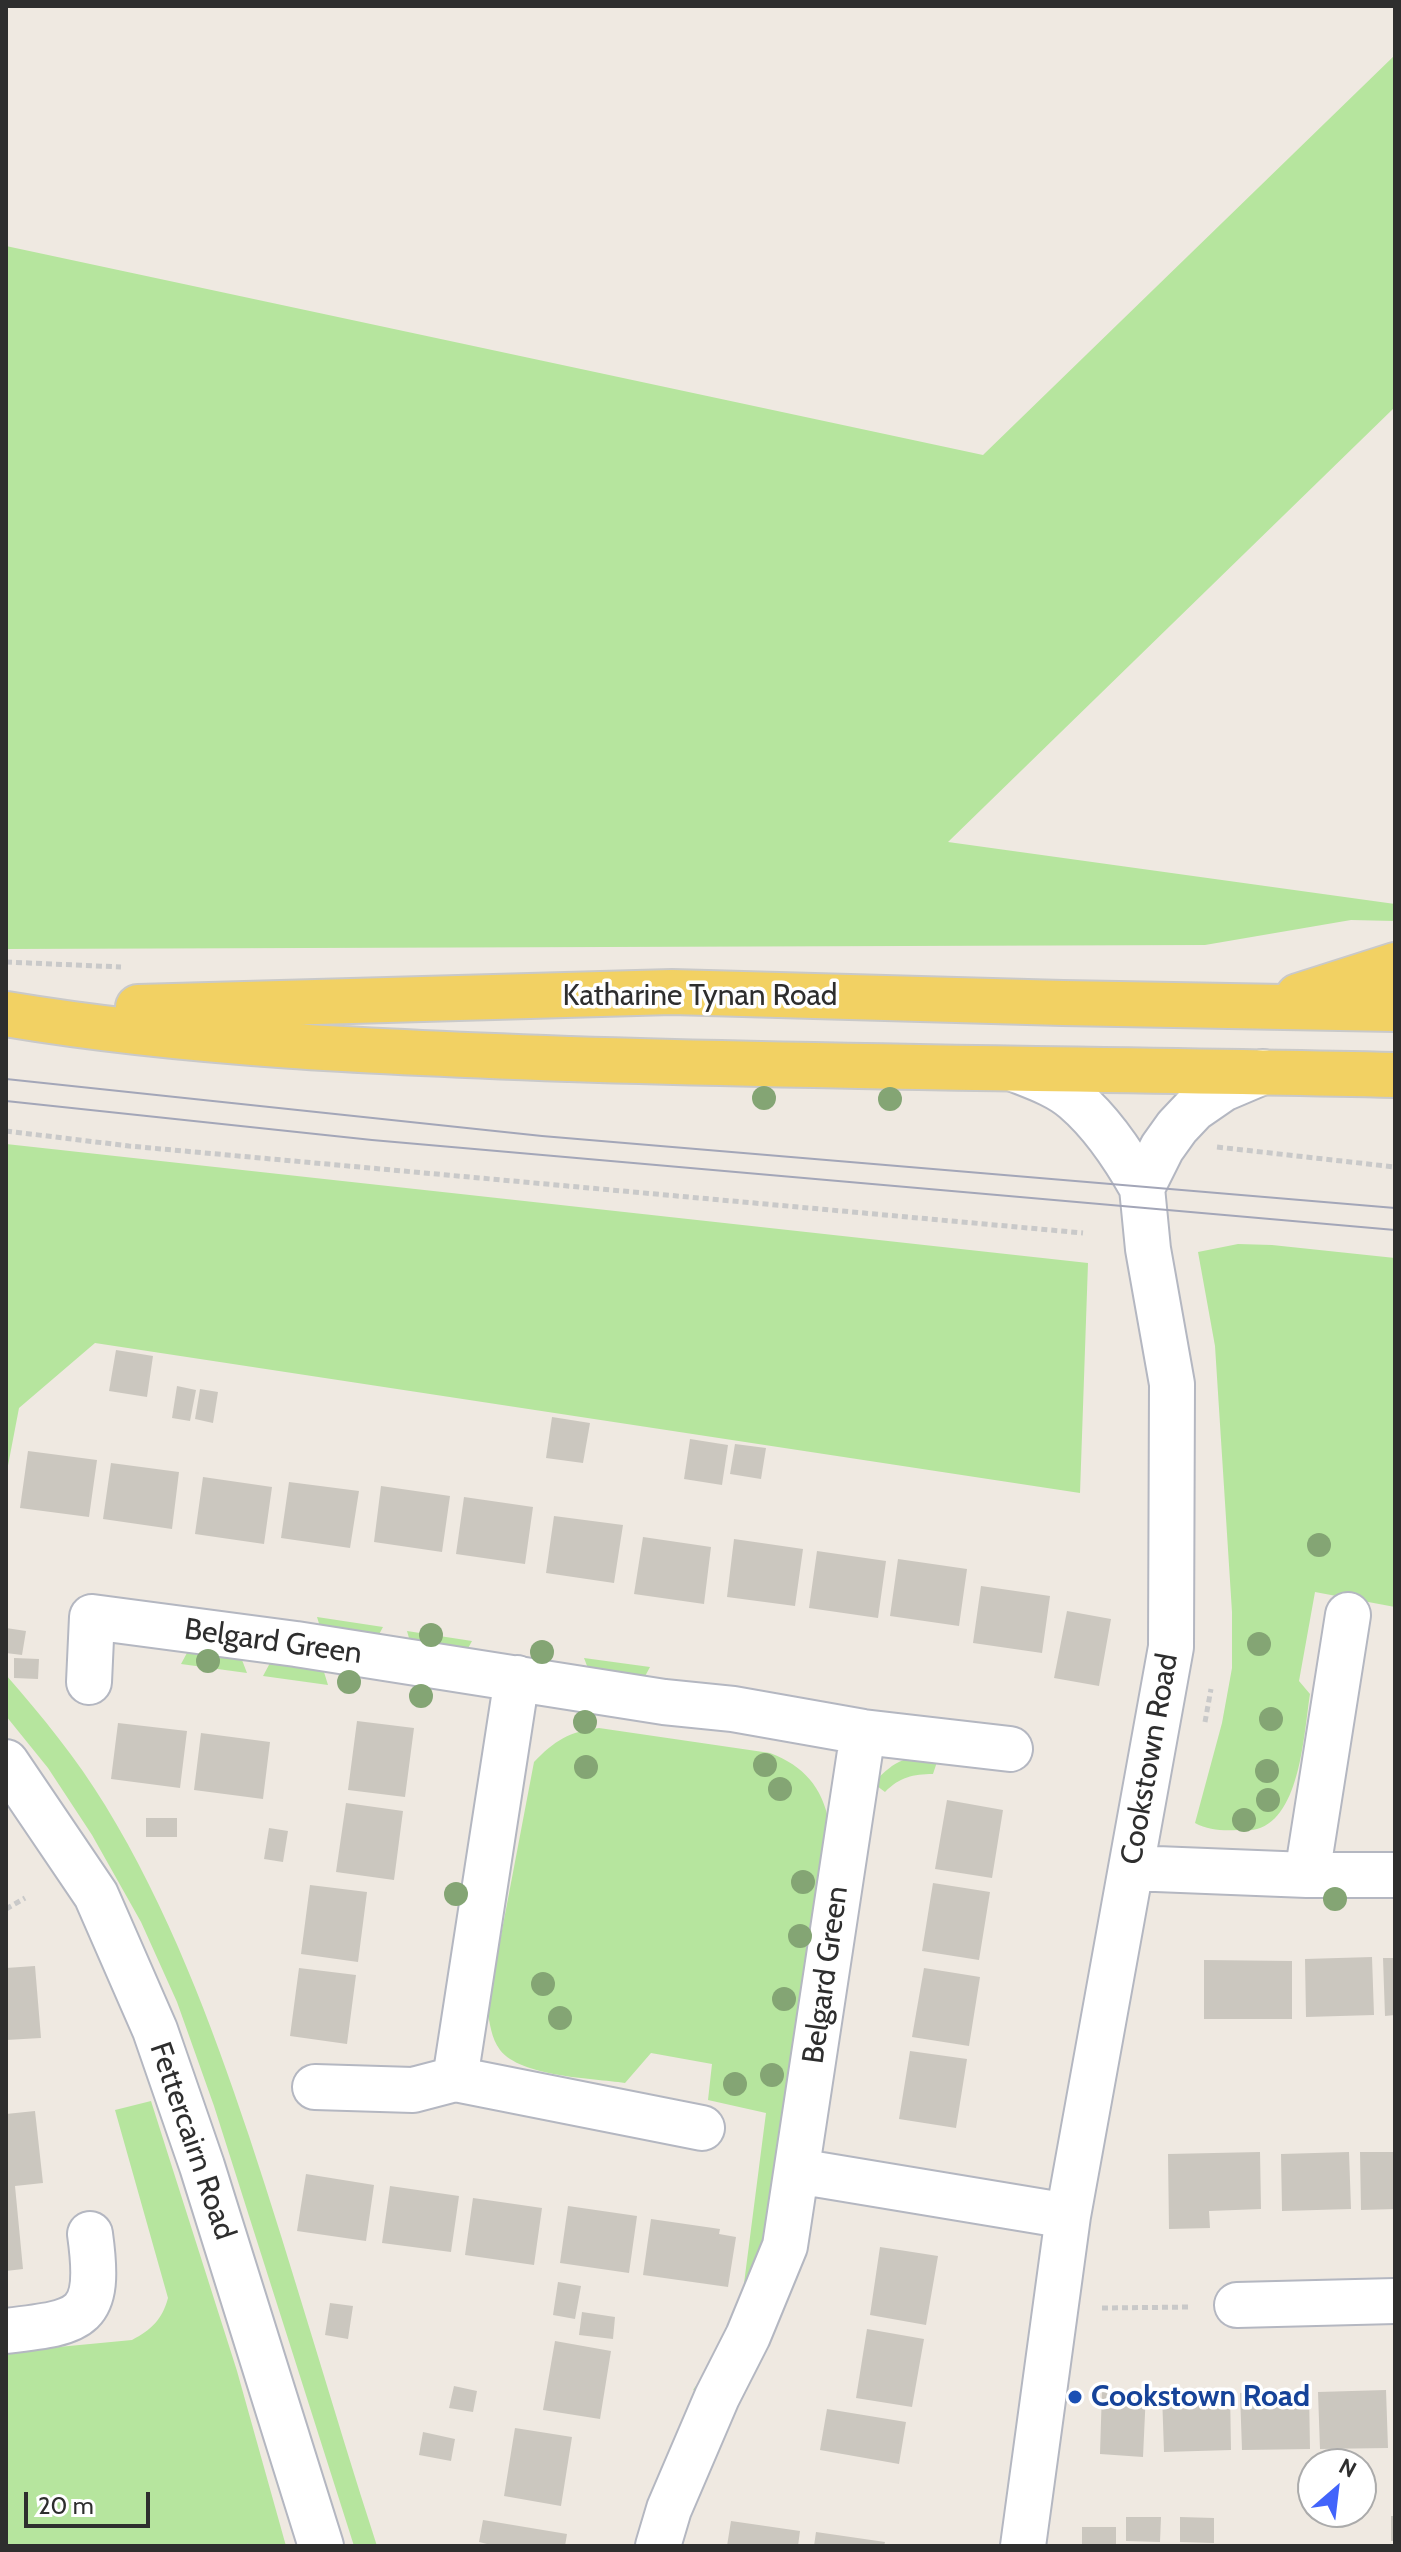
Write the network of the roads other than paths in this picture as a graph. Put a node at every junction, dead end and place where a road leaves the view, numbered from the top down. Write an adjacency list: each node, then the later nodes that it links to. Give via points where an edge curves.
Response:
1 (1395, 965): 3 (main road)
2 (6, 1005): 3 (main road, Katharine Tynan Road, via 178,1008 672,992)
3 (1265, 1007): 4 (main road, Katharine Tynan Road)
4 (1395, 1009)
5 (6, 1014): 6 (main road, Katharine Tynan Road, via 178,1036 443,1054)
6 (1014, 1069): 7 (main road, Katharine Tynan Road); 9 (street, Katharine Tynan Road, via 1074,1099 1120,1150)
7 (1263, 1072): 8 (main road, Katharine Tynan Road); 9 (street, via 1194,1109 1162,1148)
8 (1395, 1075)
9 (1142, 1188): 16 (street, Cookstown Road, via 1172,1384 1171,1647)
10 (1348, 1615): 17 (street)
11 (517, 1678): 12 (street, Belgard Green, via 92,1617); 13 (street, Belgard Green); 19 (street)
12 (89, 1682)
13 (863, 1732): 14 (street, Belgard Green); 22 (street, Belgard Green)
14 (1010, 1749)
15 (6, 1762): 28 (street, Fettercairn Road, via 96,1895 155,2030)
16 (1131, 1868): 17 (street); 23 (street, Cookstown Road)
17 (1307, 1875): 18 (street)
18 (1395, 1875)
19 (455, 2079): 20 (street, via 413,2090); 21 (street)
20 (315, 2087)
21 (702, 2128)
22 (797, 2171): 23 (street); 29 (street, Belgard Green, via 785,2246 669,2509)
23 (1068, 2216): 30 (street, Cookstown Road)
24 (90, 2234): 27 (street, via 94,2278 79,2316 60,2325)
25 (1395, 2301): 26 (street)
26 (1237, 2305)
27 (6, 2331)
28 (321, 2546)
29 (658, 2546)
30 (1023, 2546)

